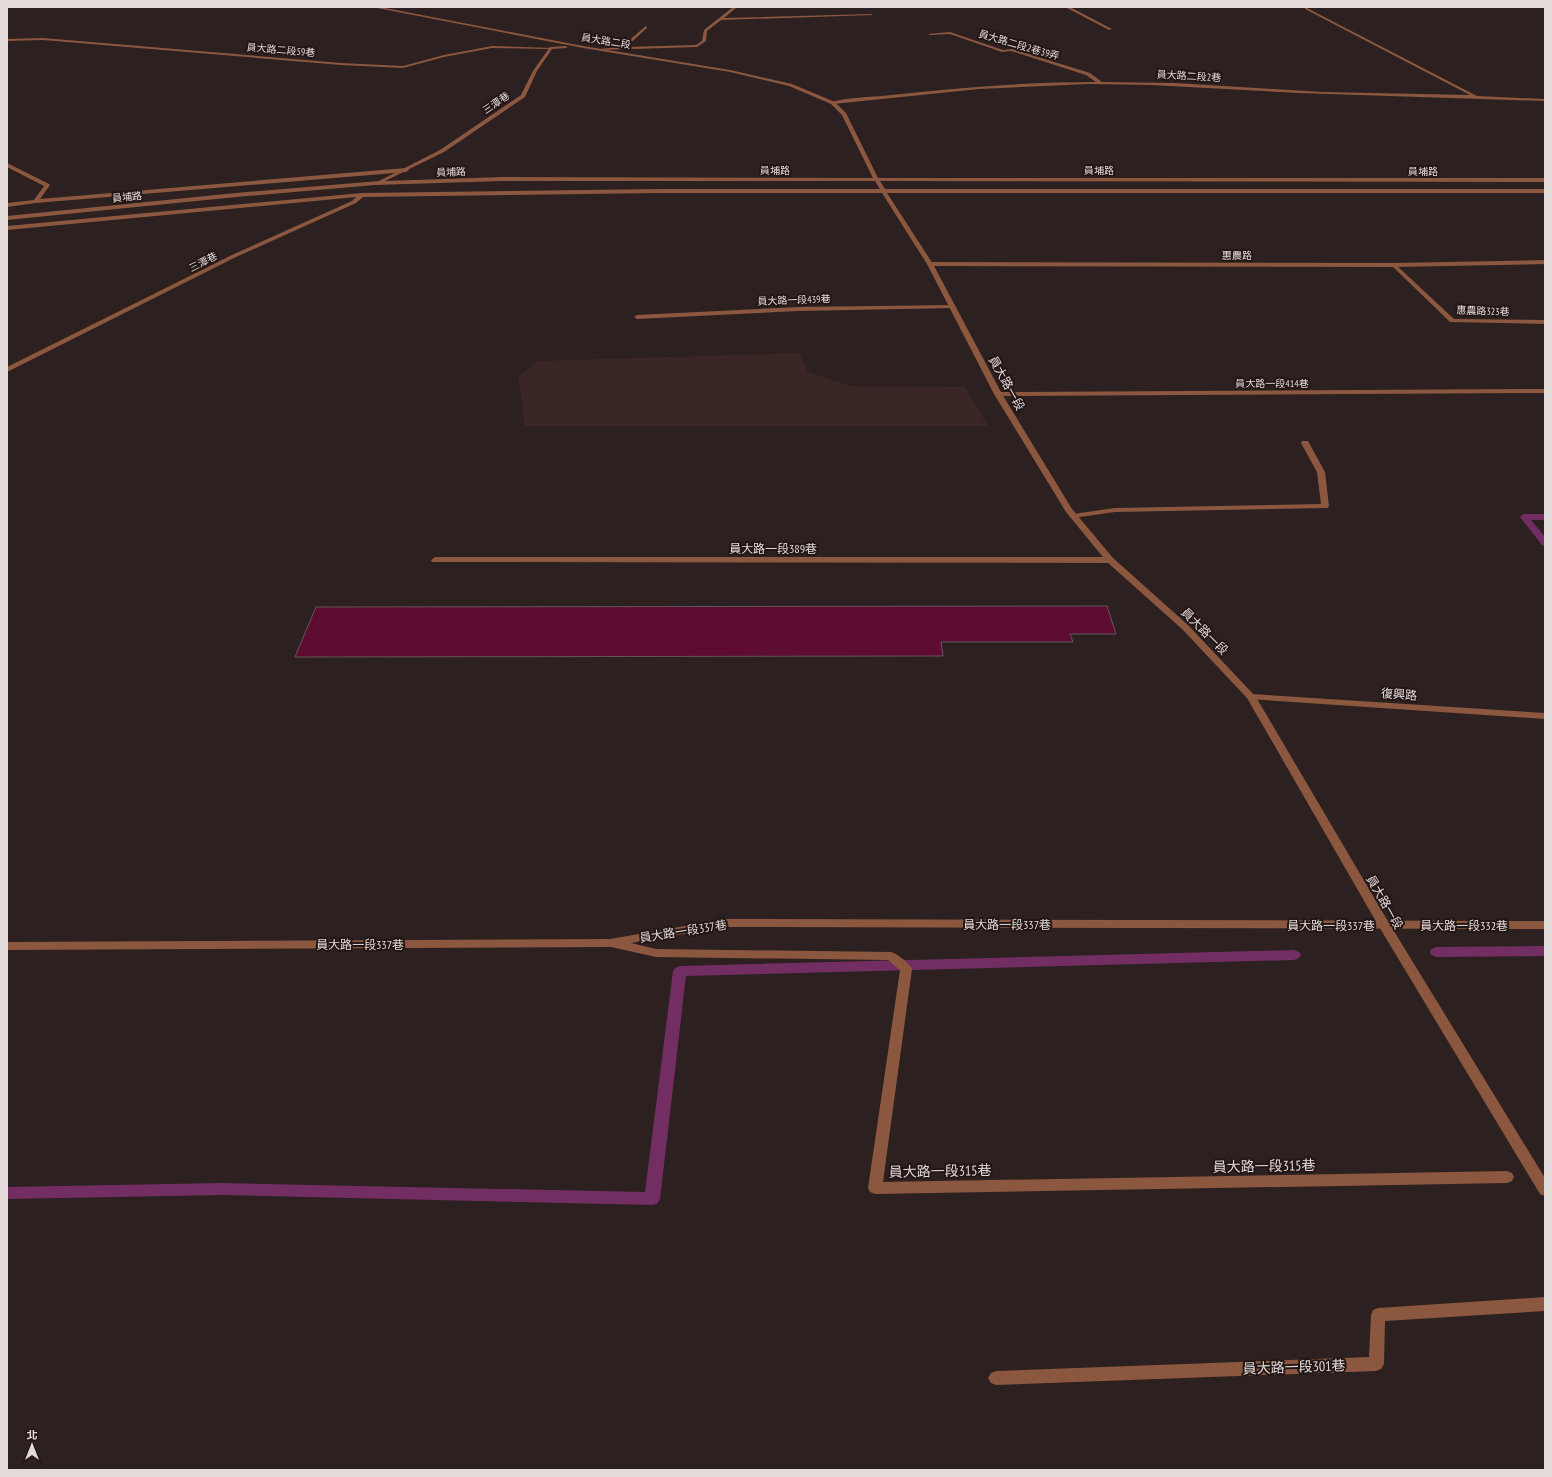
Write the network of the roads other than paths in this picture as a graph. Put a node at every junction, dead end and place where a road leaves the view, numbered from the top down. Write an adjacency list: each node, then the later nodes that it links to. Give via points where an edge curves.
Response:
1 (374, 7): 11 (street, 員大路二段)
2 (735, 7): 6 (street)
3 (1067, 7): 8 (street)
4 (1306, 8): 16 (street)
5 (871, 15): 6 (street)
6 (722, 19): 13 (street, via 705,31 704,41 697,46)
7 (646, 27): 13 (street)
8 (1110, 29)
9 (930, 34): 15 (street, 員大路二段2巷39弄, via 950,33 1002,51 1011,50 1088,74)
10 (7, 40): 12 (street, 員大路二段59巷, via 42,39 403,67 492,47)
11 (583, 47): 12 (street); 14 (street, 員大路二段)
12 (551, 48): 20 (street, 三潭巷, via 522,96 442,151)
13 (622, 48): 14 (street)
14 (600, 49): 18 (street, 員大路二段, via 730,71 783,83)
15 (1101, 83): 16 (street, 員大路二段2巷, via 1322,93); 18 (street, 員大路二段2巷, via 953,90)
16 (1476, 96): 17 (street, 員大路二段2巷)
17 (1545, 100)
18 (833, 103): 21 (street, 員大路一段, via 844,114)
19 (7, 165): 27 (street, via 47,185)
20 (406, 170): 23 (street, 三潭巷); 27 (street, 三潭巷)
21 (876, 179): 22 (street, 員埔路); 23 (street, 員埔路, via 502,179); 25 (street, 員大路一段)
22 (1545, 180)
23 (375, 184): 26 (street, 三潭巷); 29 (street, 員埔路)
24 (1545, 191): 25 (street, 員埔路)
25 (884, 192): 26 (street, 員埔路, via 662,191); 32 (street, 員大路一段)
26 (363, 195): 30 (street, 員埔路); 37 (street, 三潭巷, via 354,202 234,256)
27 (36, 201): 28 (street, 三潭巷)
28 (7, 205)
29 (7, 218)
30 (7, 228)
31 (1545, 262): 33 (street, 惠農路)
32 (930, 264): 33 (street, 惠農路); 34 (street, 員大路一段)
33 (1394, 265): 36 (street, 惠農路323巷, via 1452,321)
34 (952, 306): 35 (street, 員大路一段439巷, via 798,309); 39 (street, 員大路一段)
35 (638, 317)
36 (1545, 322)
37 (7, 370)
38 (1545, 391): 39 (street, 員大路一段414巷)
39 (998, 394): 41 (street, 員大路一段)
40 (1305, 443): 41 (street, via 1321,472 1325,506 1115,510)
41 (1073, 516): 43 (street, 員大路一段)
42 (436, 560): 43 (street, 員大路一段389巷)
43 (1110, 560): 44 (street, 員大路一段, via 1185,626)
44 (1251, 697): 45 (street, 復興路); 46 (street, 員大路一段)
45 (1545, 716)
46 (1384, 925): 47 (street, 員大路一段332巷); 48 (street, 員大路一段337巷, via 725,923); 51 (street, 員大路一段)
47 (1545, 925)
48 (610, 943): 49 (street, 員大路一段337巷); 50 (street, 員大路一段315巷, via 656,953 891,956 906,970 875,1188)
49 (7, 946)
50 (1506, 1177)
51 (1545, 1190)
52 (1545, 1304): 53 (street, 員大路一段301巷, via 1378,1315 1376,1364)
53 (996, 1378)

